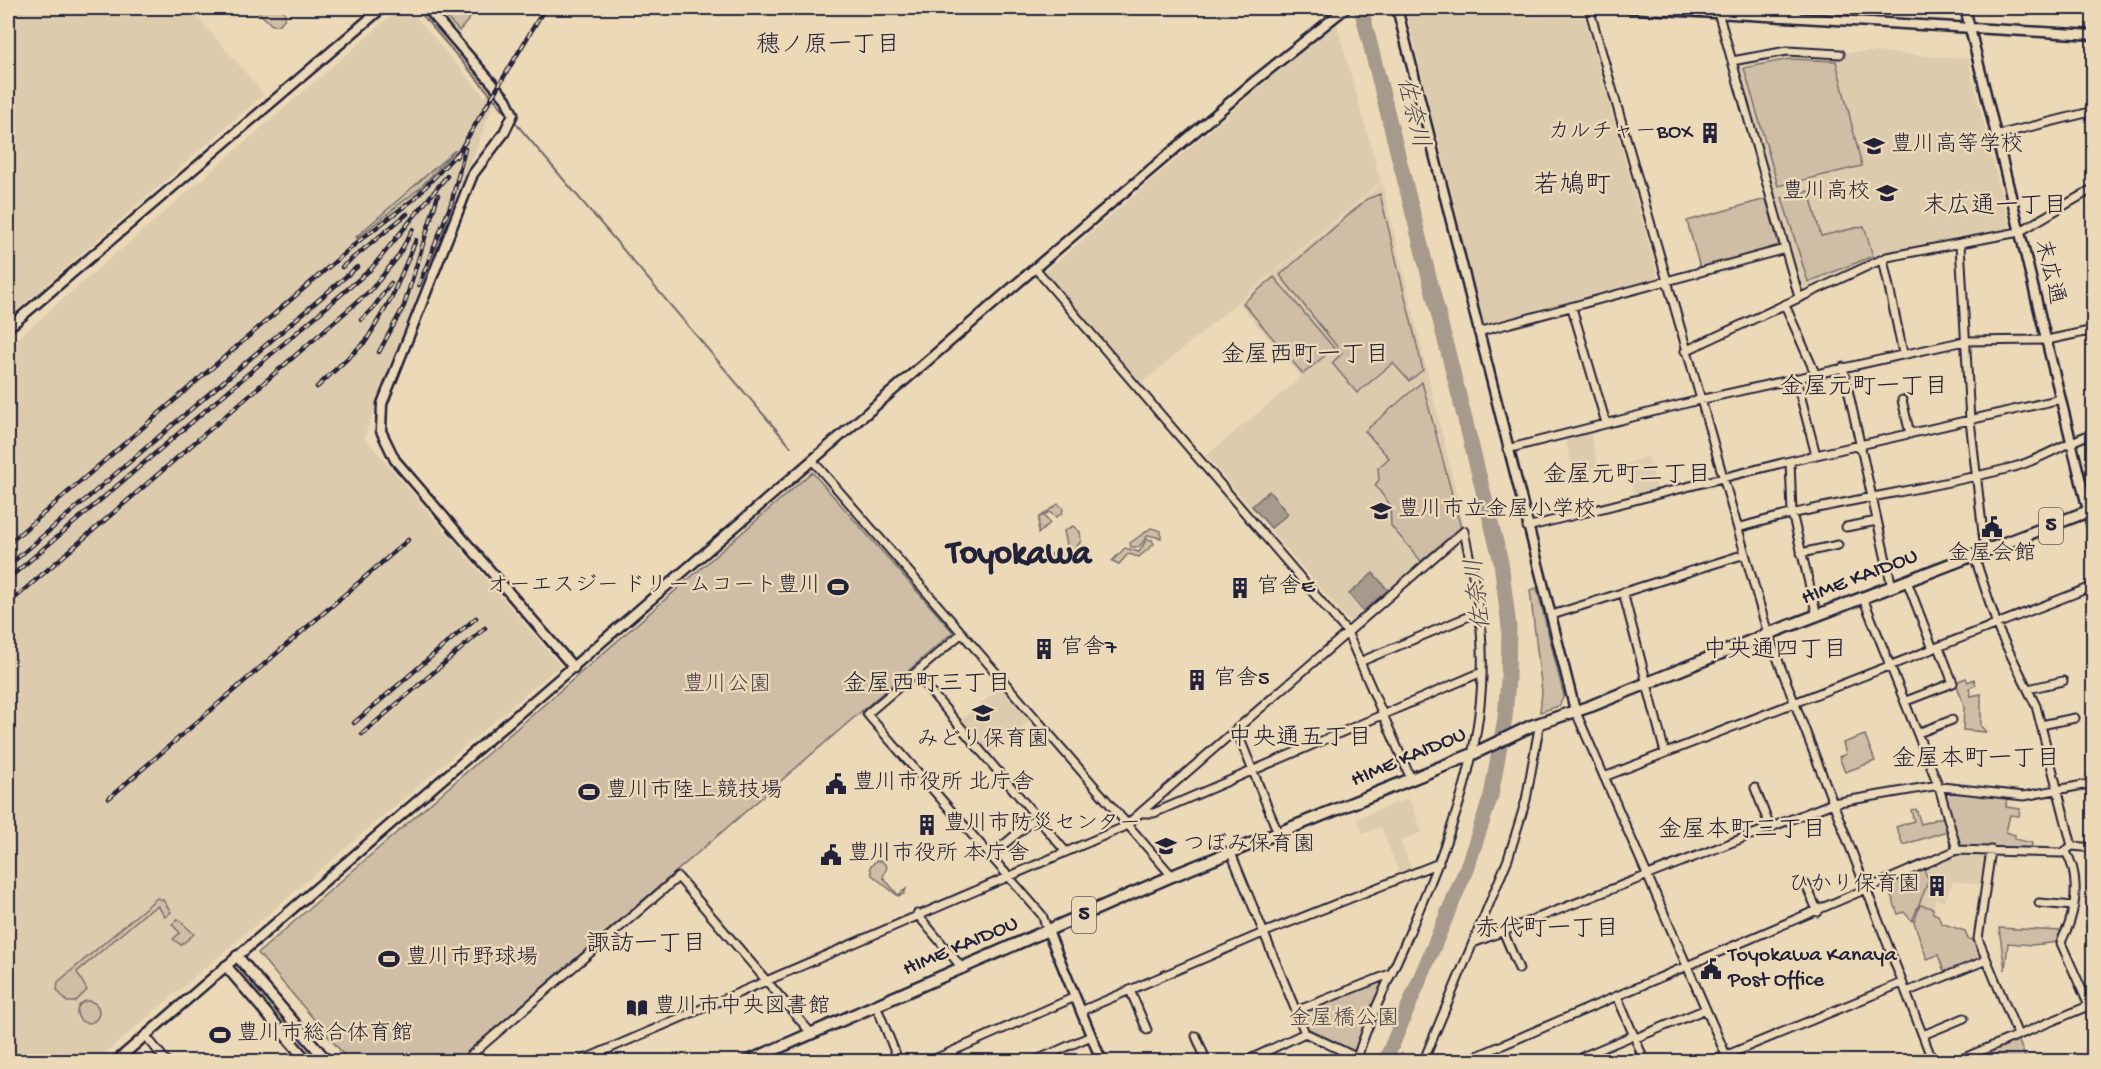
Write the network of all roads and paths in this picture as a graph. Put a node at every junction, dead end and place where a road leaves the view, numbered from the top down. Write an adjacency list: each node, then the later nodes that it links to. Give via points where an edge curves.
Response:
1 (382, 8): 27 (street)
2 (427, 8): 80 (street, via 506,99 513,114 512,123 473,174 382,404 381,431 395,460)
3 (1397, 8): 29 (street)
4 (1589, 8): 23 (street)
5 (1629, 8): 9 (street)
6 (1795, 8): 10 (street)
7 (1965, 8): 11 (street, 末広通)
8 (1344, 9): 22 (street)
9 (1718, 12): 10 (street); 14 (street)
10 (1797, 17): 11 (street)
11 (1969, 27): 12 (street); 16 (street, 末広通)
12 (2094, 34)
13 (1840, 54): 14 (street, via 1787,51)
14 (1732, 61): 20 (street)
15 (2094, 111): 16 (street)
16 (1996, 135): 18 (street, 末広通)
17 (2094, 188): 18 (street)
18 (2019, 232): 19 (street); 31 (street, 末広通)
19 (1960, 245): 21 (street); 30 (street)
20 (1785, 249): 23 (street); 24 (street)
21 (1883, 259): 24 (street); 33 (street)
22 (1035, 268): 48 (street); 74 (street)
23 (1666, 282): 26 (street); 32 (street)
24 (1798, 297): 25 (street)
25 (1785, 305): 32 (street); 35 (street)
26 (1572, 308): 29 (street); 41 (street)
27 (8, 328)
28 (2094, 330): 31 (street)
29 (1478, 332): 46 (street)
30 (1965, 340): 31 (street); 33 (street); 40 (street)
31 (2047, 340): 37 (street, 末広通)
32 (1685, 351): 38 (street)
33 (1903, 354): 34 (street)
34 (1843, 367): 35 (street); 45 (street)
35 (1815, 373): 36 (street)
36 (1796, 379): 38 (street); 47 (street)
37 (2061, 399): 40 (street); 44 (street, 末広通)
38 (1699, 400): 41 (street); 51 (street)
39 (1902, 400): 43 (street)
40 (1970, 420): 43 (street); 50 (street)
41 (1606, 423): 46 (street)
42 (2094, 433): 44 (street)
43 (1910, 434): 45 (street)
44 (2071, 440): 50 (street, via 2016,467); 53 (street, 末広通)
45 (1860, 446): 47 (street); 52 (street)
46 (1508, 449): 56 (street)
47 (1816, 455): 49 (street)
48 (813, 461): 75 (street); 80 (street)
49 (1790, 461): 51 (street); 54 (street)
50 (1976, 474): 52 (street); 61 (street)
51 (1723, 477): 56 (street); 58 (street)
52 (1872, 496): 54 (street); 55 (street)
53 (2091, 510): 59 (street, 末広通); 61 (main road, HIME KAIDOU / 5)
54 (1792, 513): 58 (street); 62 (street)
55 (1877, 521): 57 (street); 67 (street)
56 (1527, 527): 71 (street)
57 (1846, 527)
58 (1738, 528): 63 (street)
59 (2094, 535)
60 (1838, 545): 62 (street)
61 (1985, 551): 64 (main road, HIME KAIDOU / 5)
62 (1801, 553): 72 (street)
63 (1745, 554): 68 (street); 76 (street)
64 (1974, 555): 65 (main road, HIME KAIDOU / 5); 73 (street)
65 (1907, 581): 67 (main road, HIME KAIDOU / 5); 77 (street)
66 (2094, 586): 73 (street)
67 (1892, 587): 69 (main road, HIME KAIDOU / 5)
68 (1623, 592): 71 (street); 84 (street)
69 (1863, 598): 72 (main road, HIME KAIDOU / 5); 79 (street)
70 (1479, 612): 74 (street, via 1464,531); 78 (street); 81 (street)
71 (1552, 615): 88 (street)
72 (1817, 616): 76 (main road, HIME KAIDOU / 5)
73 (1997, 624): 77 (street); 85 (street)
74 (1347, 632): 78 (street); 94 (street)
75 (962, 633): 82 (street); 108 (street)
76 (1768, 634): 84 (main road, HIME KAIDOU / 5); 87 (street)
77 (1936, 648): 79 (street); 86 (street, via 1953,682)
78 (1362, 661): 89 (street)
79 (1891, 666): 86 (street); 87 (street)
80 (574, 668): 132 (street)
81 (1482, 672): 89 (street); 97 (street)
82 (915, 673): 107 (street); 117 (street, via 867,714)
83 (2063, 681): 85 (street)
84 (1646, 684): 88 (main road, HIME KAIDOU / 5); 96 (street)
85 (2028, 689): 93 (street)
86 (1906, 701): 95 (street)
87 (1795, 703): 96 (street); 105 (street)
88 (1575, 710): 92 (main road, HIME KAIDOU / 5); 99 (street)
89 (1383, 714): 98 (street); 100 (street)
90 (2075, 718): 93 (street)
91 (1952, 720): 95 (street)
92 (1536, 724): 97 (main road, HIME KAIDOU / 5); 131 (street, via 1526,800 1514,842)
93 (2041, 725): 104 (street)
94 (1236, 729): 98 (street); 106 (street)
95 (1918, 733): 102 (street)
96 (1665, 753): 99 (street)
97 (1473, 754): 100 (main road, HIME KAIDOU / 5); 118 (street, via 1462,801)
98 (1253, 770): 106 (street, via 1154,813); 110 (street)
99 (1604, 777): 119 (street)
100 (1411, 779): 110 (main road, HIME KAIDOU / 5)
101 (2094, 783): 104 (street)
102 (1939, 787): 104 (street, via 2024,796); 105 (street); 113 (street)
103 (1755, 788): 109 (street)
104 (2056, 791): 112 (street)
105 (1833, 803): 109 (street); 123 (street)
106 (1140, 813): 108 (street)
107 (1037, 817): 115 (street); 117 (street)
108 (1128, 824): 115 (street); 120 (street)
109 (1770, 827): 119 (street)
110 (1278, 833): 116 (main road, HIME KAIDOU / 5)
111 (2094, 848): 112 (street)
112 (2069, 849): 114 (street, via 2033,854); 125 (street, via 2075,883)
113 (1958, 850): 114 (street); 123 (street)
114 (1991, 850): 133 (street, via 1978,939)
115 (1066, 852): 121 (street)
116 (1231, 853): 120 (main road, HIME KAIDOU / 5); 130 (street)
117 (989, 857): 121 (street)
118 (1439, 863): 130 (street); 138 (street)
119 (1647, 875): 129 (street); 135 (street)
120 (1172, 876): 128 (main road, HIME KAIDOU / 5)
121 (1008, 877): 127 (street); 128 (street, via 1042,915)
122 (1806, 885): 126 (street)
123 (1867, 891): 126 (street); 140 (street)
124 (2040, 903): 125 (street)
125 (2074, 906): 146 (street, via 2061,943)
126 (1818, 912): 135 (street)
127 (917, 914): 136 (street); 139 (street)
128 (1048, 931): 136 (main road, HIME KAIDOU / 5); 144 (street)
129 (1503, 931): 131 (street); 137 (street)
130 (1263, 933): 141 (street); 149 (street)
131 (1473, 943): 178 (street)
132 (237, 956): 134 (street); 168 (main road)
133 (1987, 960): 142 (street); 157 (street)
134 (226, 966): 155 (street); 167 (main road)
135 (1687, 967): 143 (street); 147 (street)
136 (963, 969): 145 (main road, HIME KAIDOU / 5)
137 (1519, 969)
138 (1392, 973): 149 (street); 163 (street)
139 (767, 980): 153 (street); 169 (street, via 678,877); 170 (street)
140 (1902, 983): 142 (street); 162 (street)
141 (1130, 990): 148 (street); 152 (street)
142 (1906, 992): 156 (street)
143 (1617, 996): 160 (street); 179 (street)
144 (1075, 997): 148 (street); 173 (street)
145 (876, 1005): 153 (main road, HIME KAIDOU / 5); 172 (street)
146 (2091, 1005): 150 (street); 157 (street)
147 (1706, 1008): 160 (street); 162 (street)
148 (1081, 1011): 158 (street)
149 (1296, 1011): 154 (street)
150 (2094, 1017)
151 (1964, 1018): 156 (street)
152 (1147, 1030)
153 (811, 1033): 171 (main road, HIME KAIDOU / 5)
154 (1305, 1033): 163 (street); 177 (street)
155 (145, 1035): 165 (street); 166 (street)
156 (1923, 1035): 182 (street)
157 (2018, 1035): 183 (street)
158 (1092, 1036): 174 (street); 175 (street)
159 (1196, 1036): 176 (street)
160 (1635, 1037): 161 (street); 180 (street)
161 (1584, 1056)
162 (1728, 1058): 181 (street)
163 (1357, 1059): 164 (street)
164 (1366, 1061)
165 (115, 1062)
166 (167, 1062)
167 (308, 1062)
168 (328, 1062)
169 (463, 1062)
170 (578, 1062)
171 (746, 1062)
172 (899, 1062)
173 (928, 1062)
174 (1032, 1062)
175 (1102, 1062)
176 (1207, 1062)
177 (1244, 1062)
178 (1423, 1062)
179 (1463, 1062)
180 (1645, 1062)
181 (1710, 1062)
182 (1933, 1062)
183 (1954, 1062)

